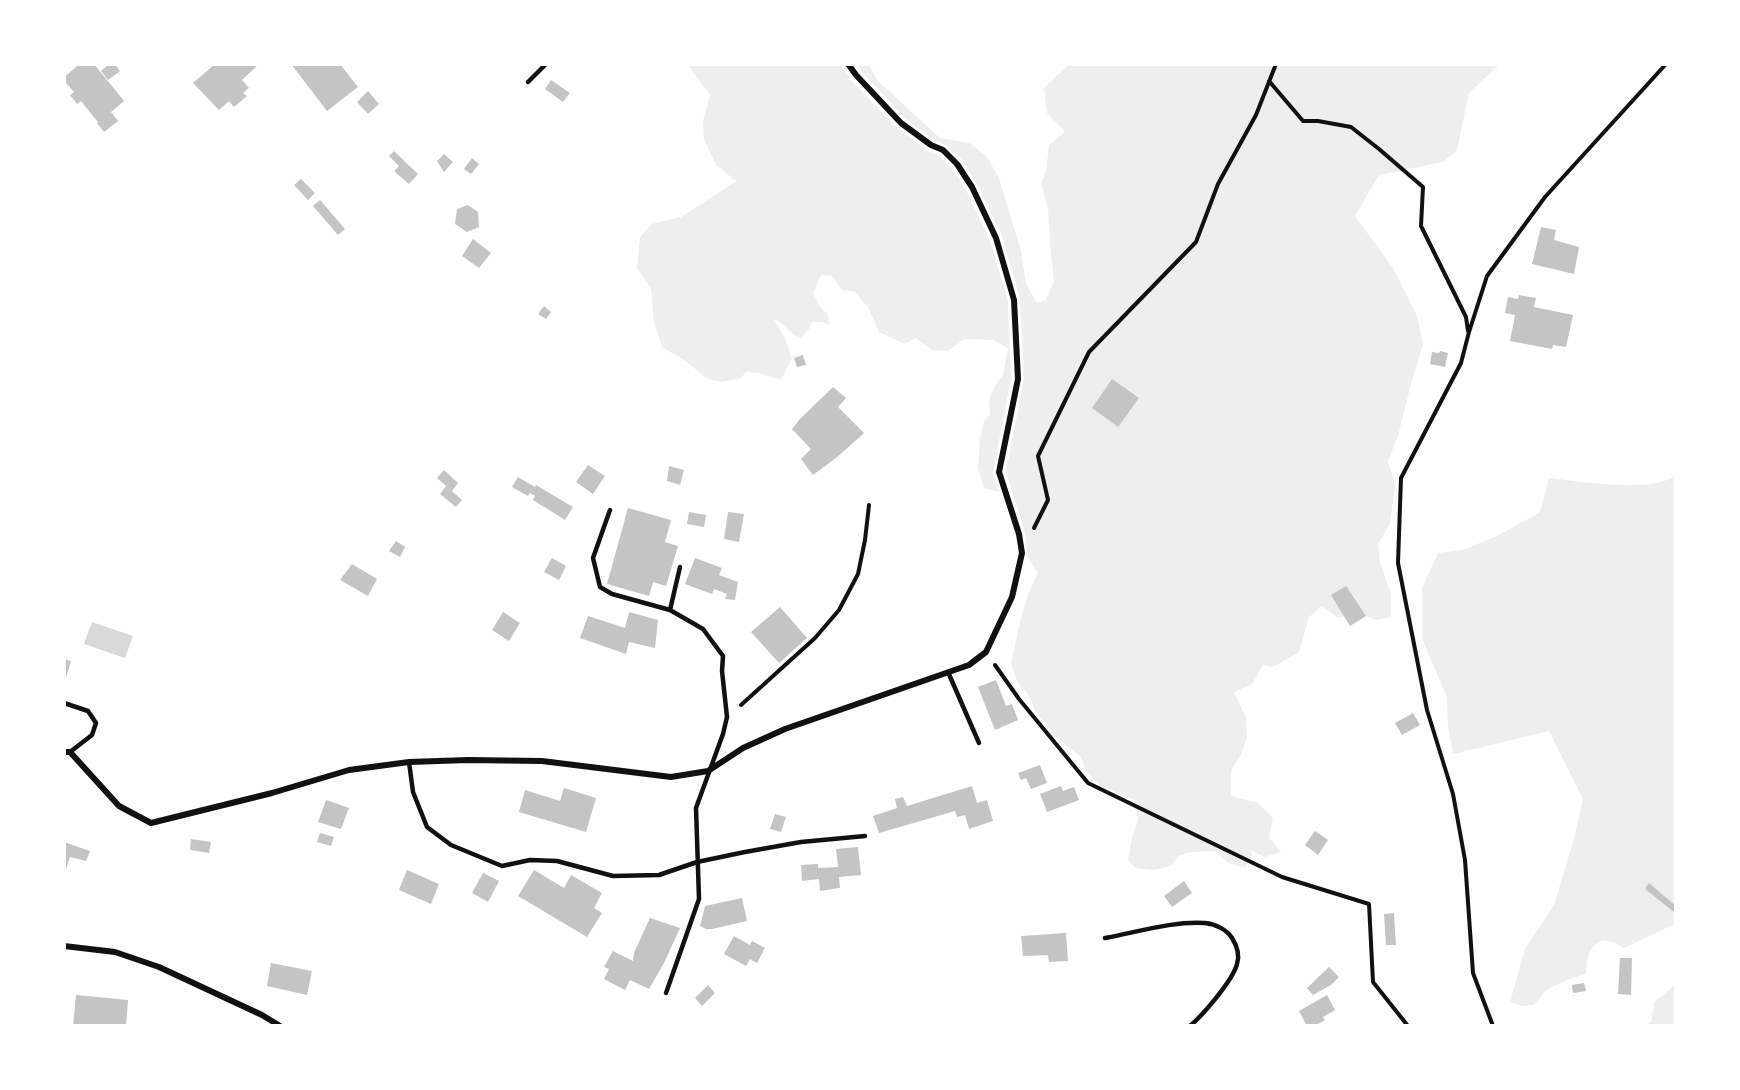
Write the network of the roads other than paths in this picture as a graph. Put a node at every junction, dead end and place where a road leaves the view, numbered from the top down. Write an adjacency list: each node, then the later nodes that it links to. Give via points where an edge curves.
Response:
1 (546, 64): 3 (lane)
2 (848, 64): 7 (street, via 901,123 943,150 957,164 996,238 1014,300 1018,379 999,472 1022,553 1012,597 986,652 969,665)
3 (528, 82)
4 (610, 510): 6 (lane, via 593,558 600,587)
5 (680, 567): 6 (lane)
6 (670, 610): 12 (lane, via 703,629 723,656 727,717)
7 (948, 672): 9 (lane); 12 (street, via 785,729 743,748)
8 (64, 703): 10 (lane, via 88,711 96,723 92,735)
9 (978, 743)
10 (67, 752): 11 (street, via 119,806 151,823 349,770)
11 (409, 762): 12 (street, via 542,761 671,777); 14 (lane, via 413,792 427,827 451,845 502,866 530,860 557,861 613,876 659,876)
12 (708, 771): 14 (lane, via 696,808)
13 (865, 836): 14 (lane, via 801,842)
14 (697, 862): 17 (lane, via 699,899)
15 (1106, 938): 19 (lane, via 1180,924 1208,923 1228,931 1237,947 1238,964)
16 (64, 946): 18 (street, via 115,952 159,967)
17 (666, 993)
18 (280, 1026)
19 (1190, 1026)

